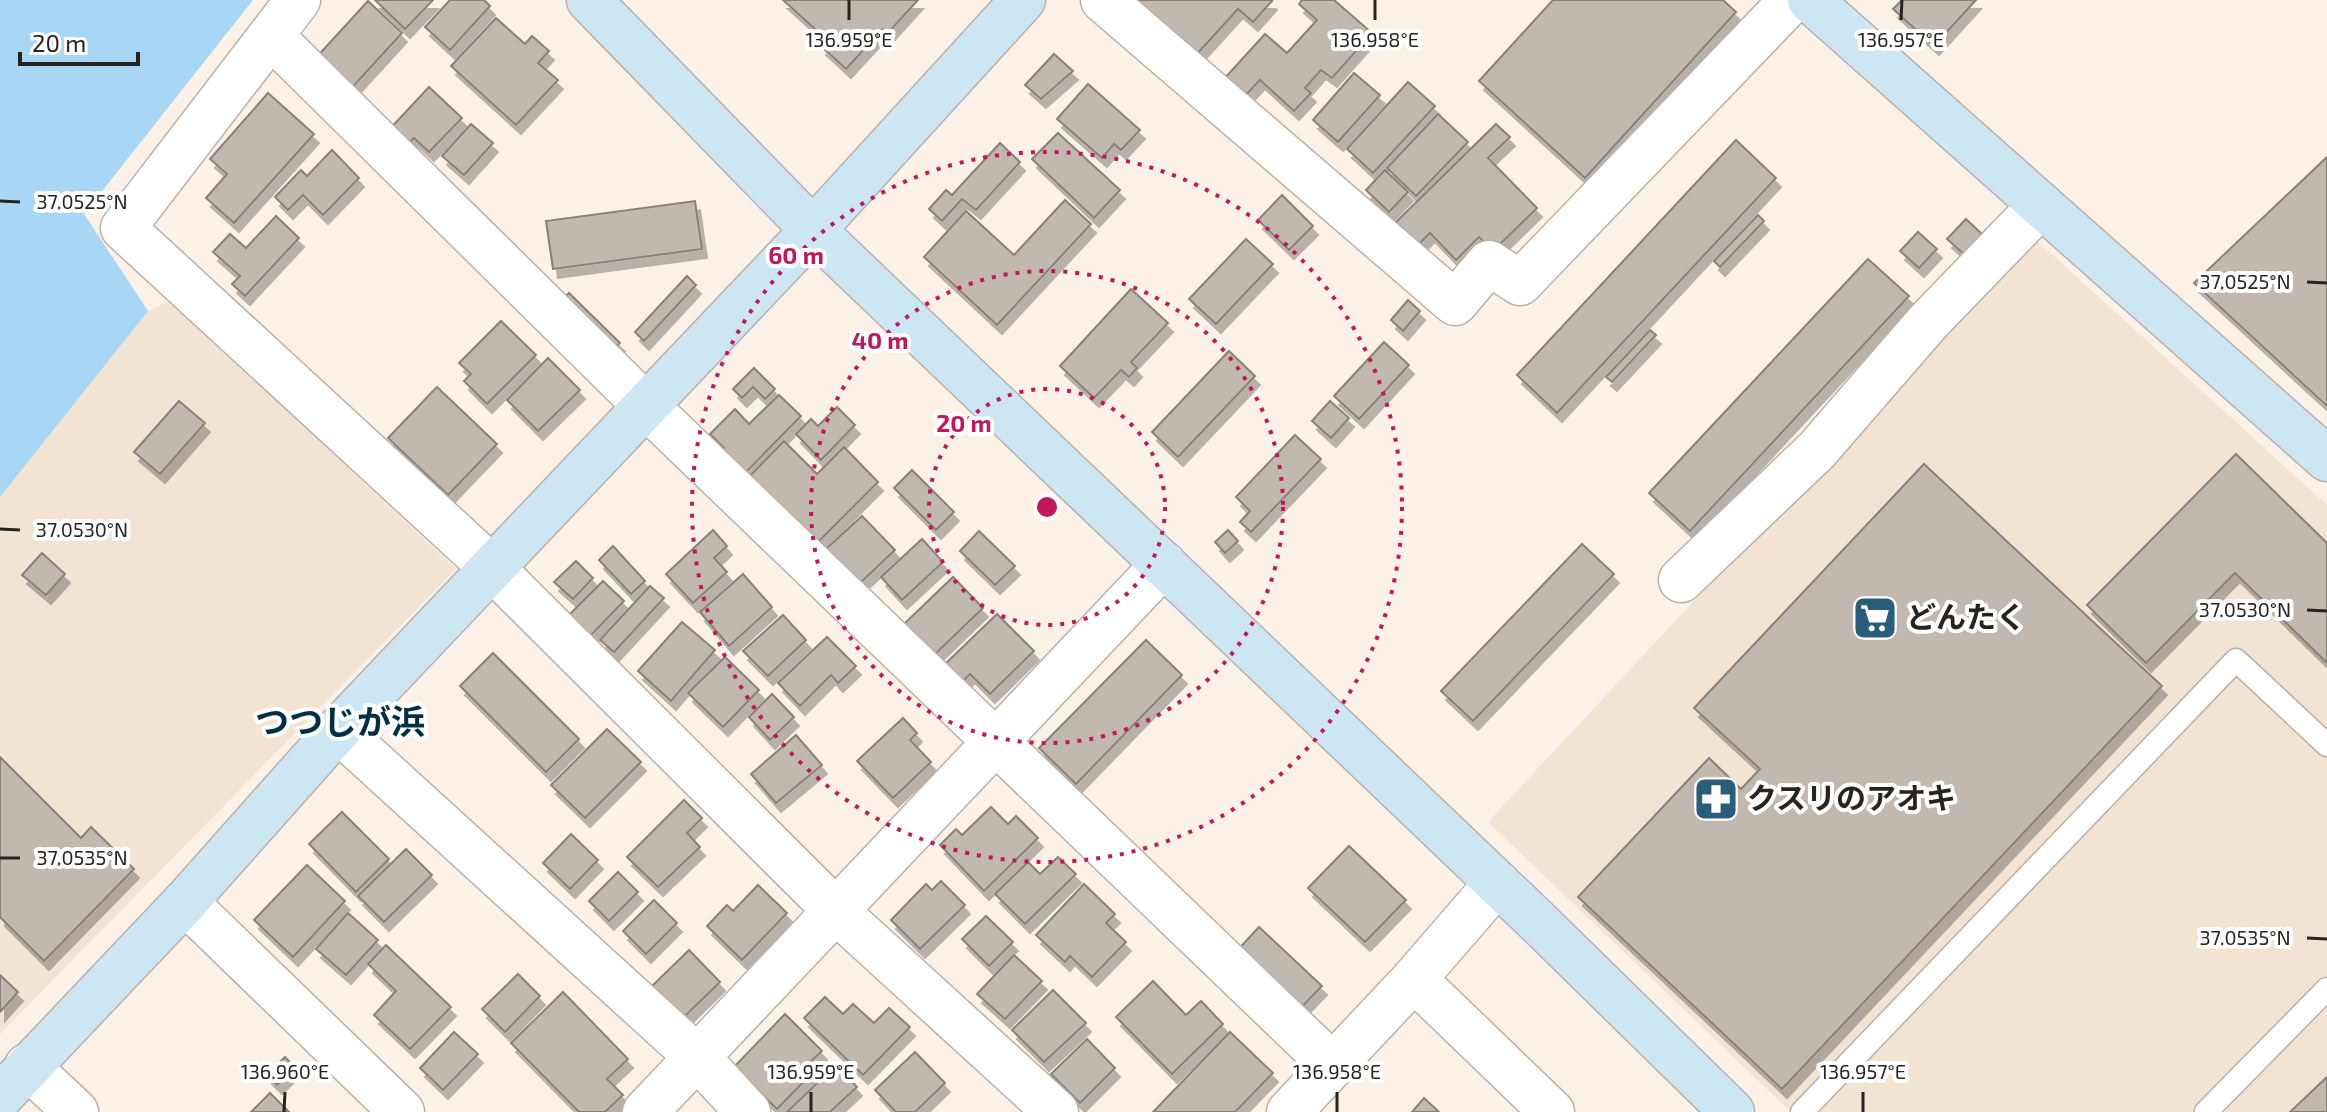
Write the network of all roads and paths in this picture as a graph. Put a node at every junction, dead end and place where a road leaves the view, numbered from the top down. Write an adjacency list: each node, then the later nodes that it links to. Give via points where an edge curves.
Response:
1 (298, 0): 7 (street)
2 (589, 0): 9 (street)
3 (1023, 0): 9 (street)
4 (1103, 0): 5 (street, via 1455,303 1489,263 1520,283)
5 (1792, 0)
6 (1810, 0): 8 (street)
7 (271, 36): 10 (street); 13 (street, via 123,228)
8 (2041, 205): 11 (street); 14 (street, via 1928,322 1817,450)
9 (813, 230): 10 (street); 12 (street)
10 (646, 406): 13 (street); 16 (street)
11 (2327, 459)
12 (1164, 564): 16 (street); 18 (street)
13 (492, 568): 15 (street); 20 (street)
14 (1681, 580)
15 (338, 730): 19 (street); 23 (street)
16 (998, 742): 20 (street); 24 (street)
17 (2327, 745): 34 (lane, via 2236,660)
18 (1497, 883): 21 (street); 33 (street)
19 (185, 902): 25 (street); 27 (street)
20 (836, 911): 23 (street); 30 (street)
21 (1414, 979): 24 (street); 32 (street)
22 (2327, 989): 35 (lane)
23 (697, 1057): 28 (street); 29 (street)
24 (1331, 1064): 31 (street)
25 (14, 1081): 26 (street)
26 (76, 1112)
27 (402, 1112)
28 (645, 1112)
29 (748, 1112)
30 (1056, 1112)
31 (1289, 1112)
32 (1552, 1112)
33 (1732, 1112)
34 (1802, 1112)
35 (2206, 1112)

